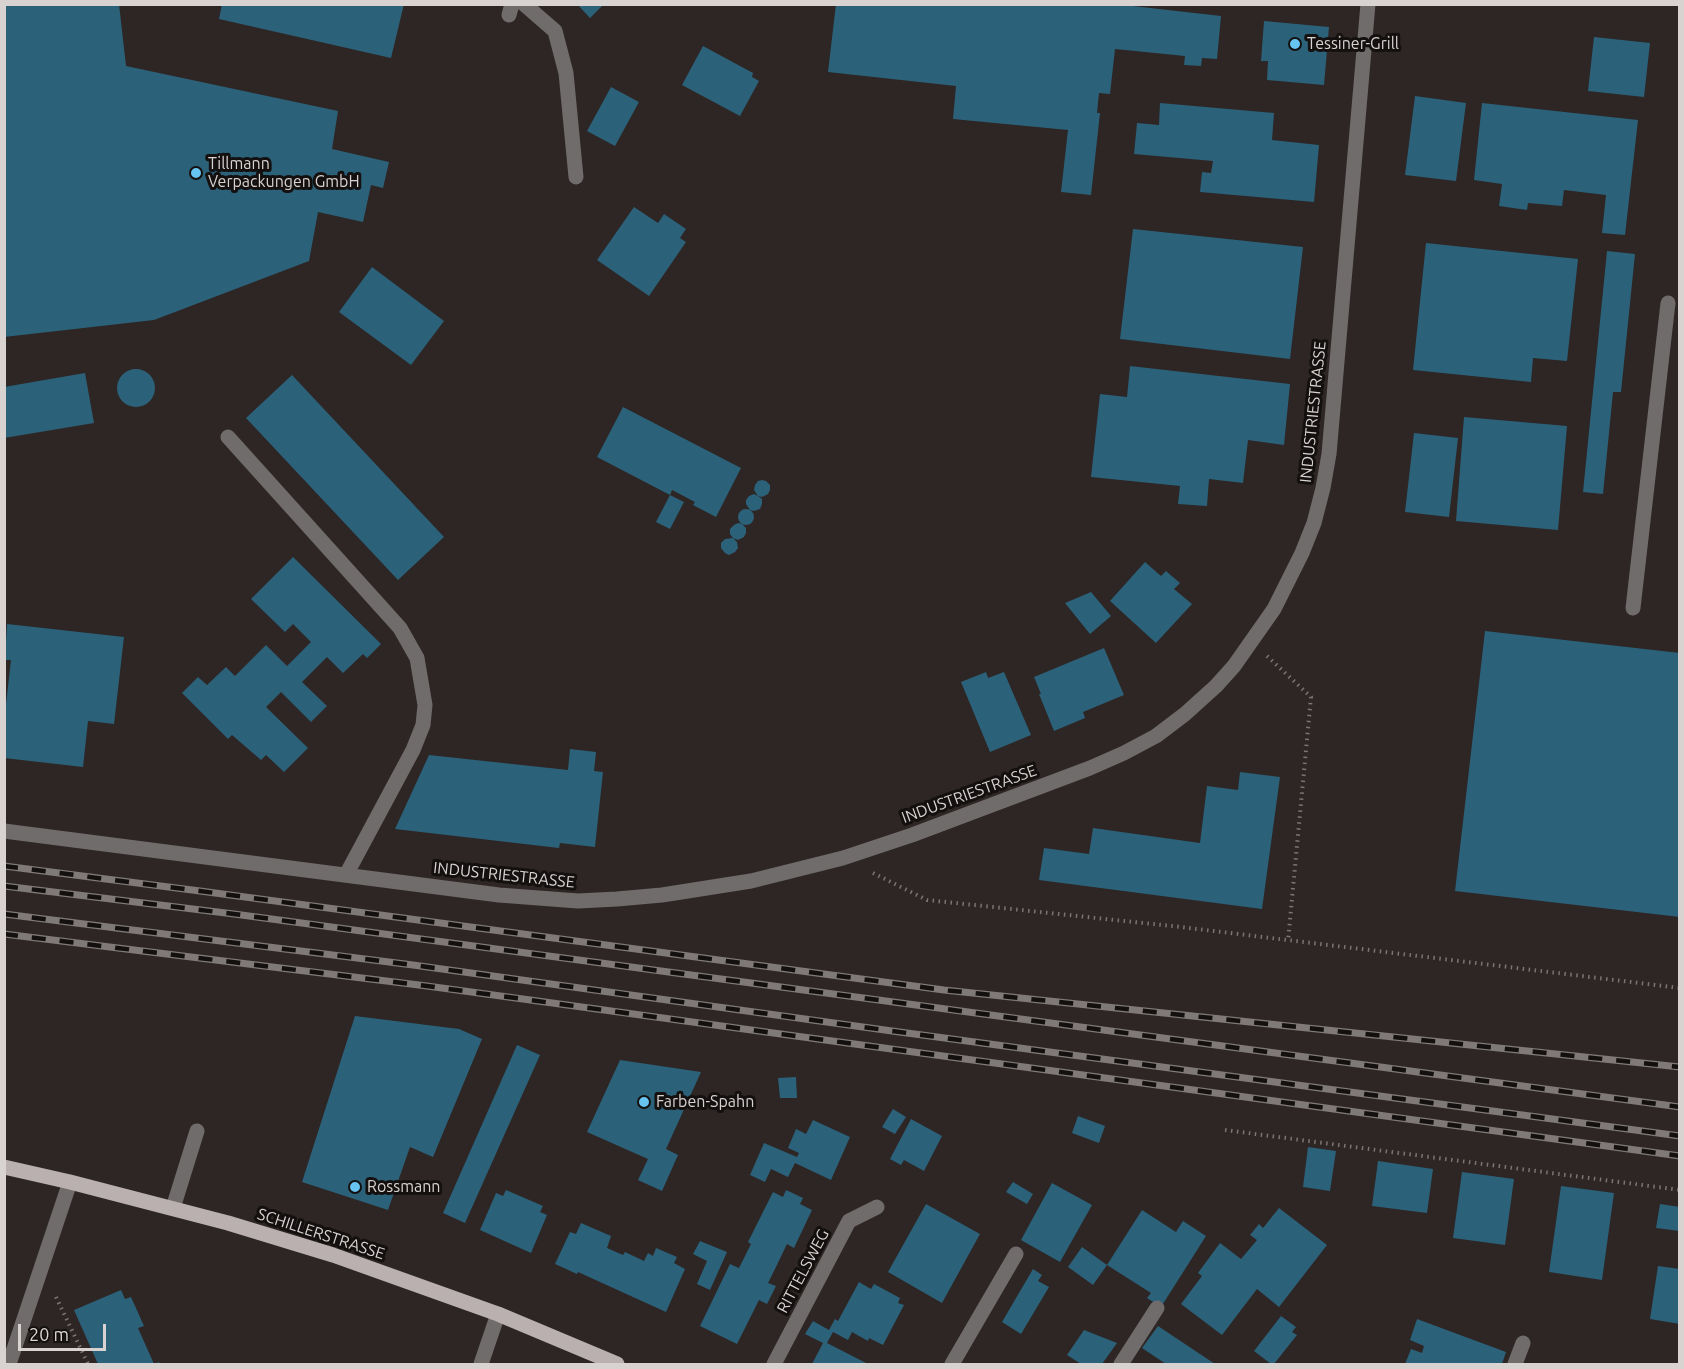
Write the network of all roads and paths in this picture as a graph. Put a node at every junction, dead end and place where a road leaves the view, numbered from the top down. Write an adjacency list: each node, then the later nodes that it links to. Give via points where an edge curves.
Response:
1 (524, 4): 3 (street, via 555,31 566,73)
2 (1368, 4): 7 (street, INDUSTRIESTRASSE, via 1323,488 1310,533 1289,582)
3 (576, 177)
4 (1668, 303): 6 (street)
5 (228, 436): 10 (street, via 400,628 417,658 425,705 423,725)
6 (1633, 608)
7 (1252, 641): 9 (street, INDUSTRIESTRASSE, via 1216,686 1185,714 1124,753); 11 (path, via 1311,697)
8 (4, 831): 10 (street, INDUSTRIESTRASSE)
9 (843, 858): 10 (street, INDUSTRIESTRASSE, via 751,881 662,895 578,901); 11 (path, via 927,900)
10 (346, 875)
11 (1288, 940): 12 (path)
12 (1680, 988)
13 (1226, 1130): 17 (path)
14 (197, 1131): 19 (street)
15 (4, 1167): 16 (main road, SCHILLERSTRASSE)
16 (70, 1182): 19 (main road, SCHILLERSTRASSE); 21 (street)
17 (1680, 1190)
18 (877, 1207): 29 (street, RITTELSWEG, via 849,1221)
19 (173, 1208): 23 (main road, SCHILLERSTRASSE, via 333,1255)
20 (1016, 1254): 30 (street)
21 (42, 1267): 25 (street); 26 (path)
22 (1157, 1308): 31 (street)
23 (498, 1314): 27 (street); 28 (main road, SCHILLERSTRASSE)
24 (1523, 1343): 32 (street)
25 (9, 1365)
26 (88, 1365)
27 (480, 1365)
28 (617, 1365)
29 (774, 1365)
30 (952, 1365)
31 (1121, 1365)
32 (1515, 1365)

